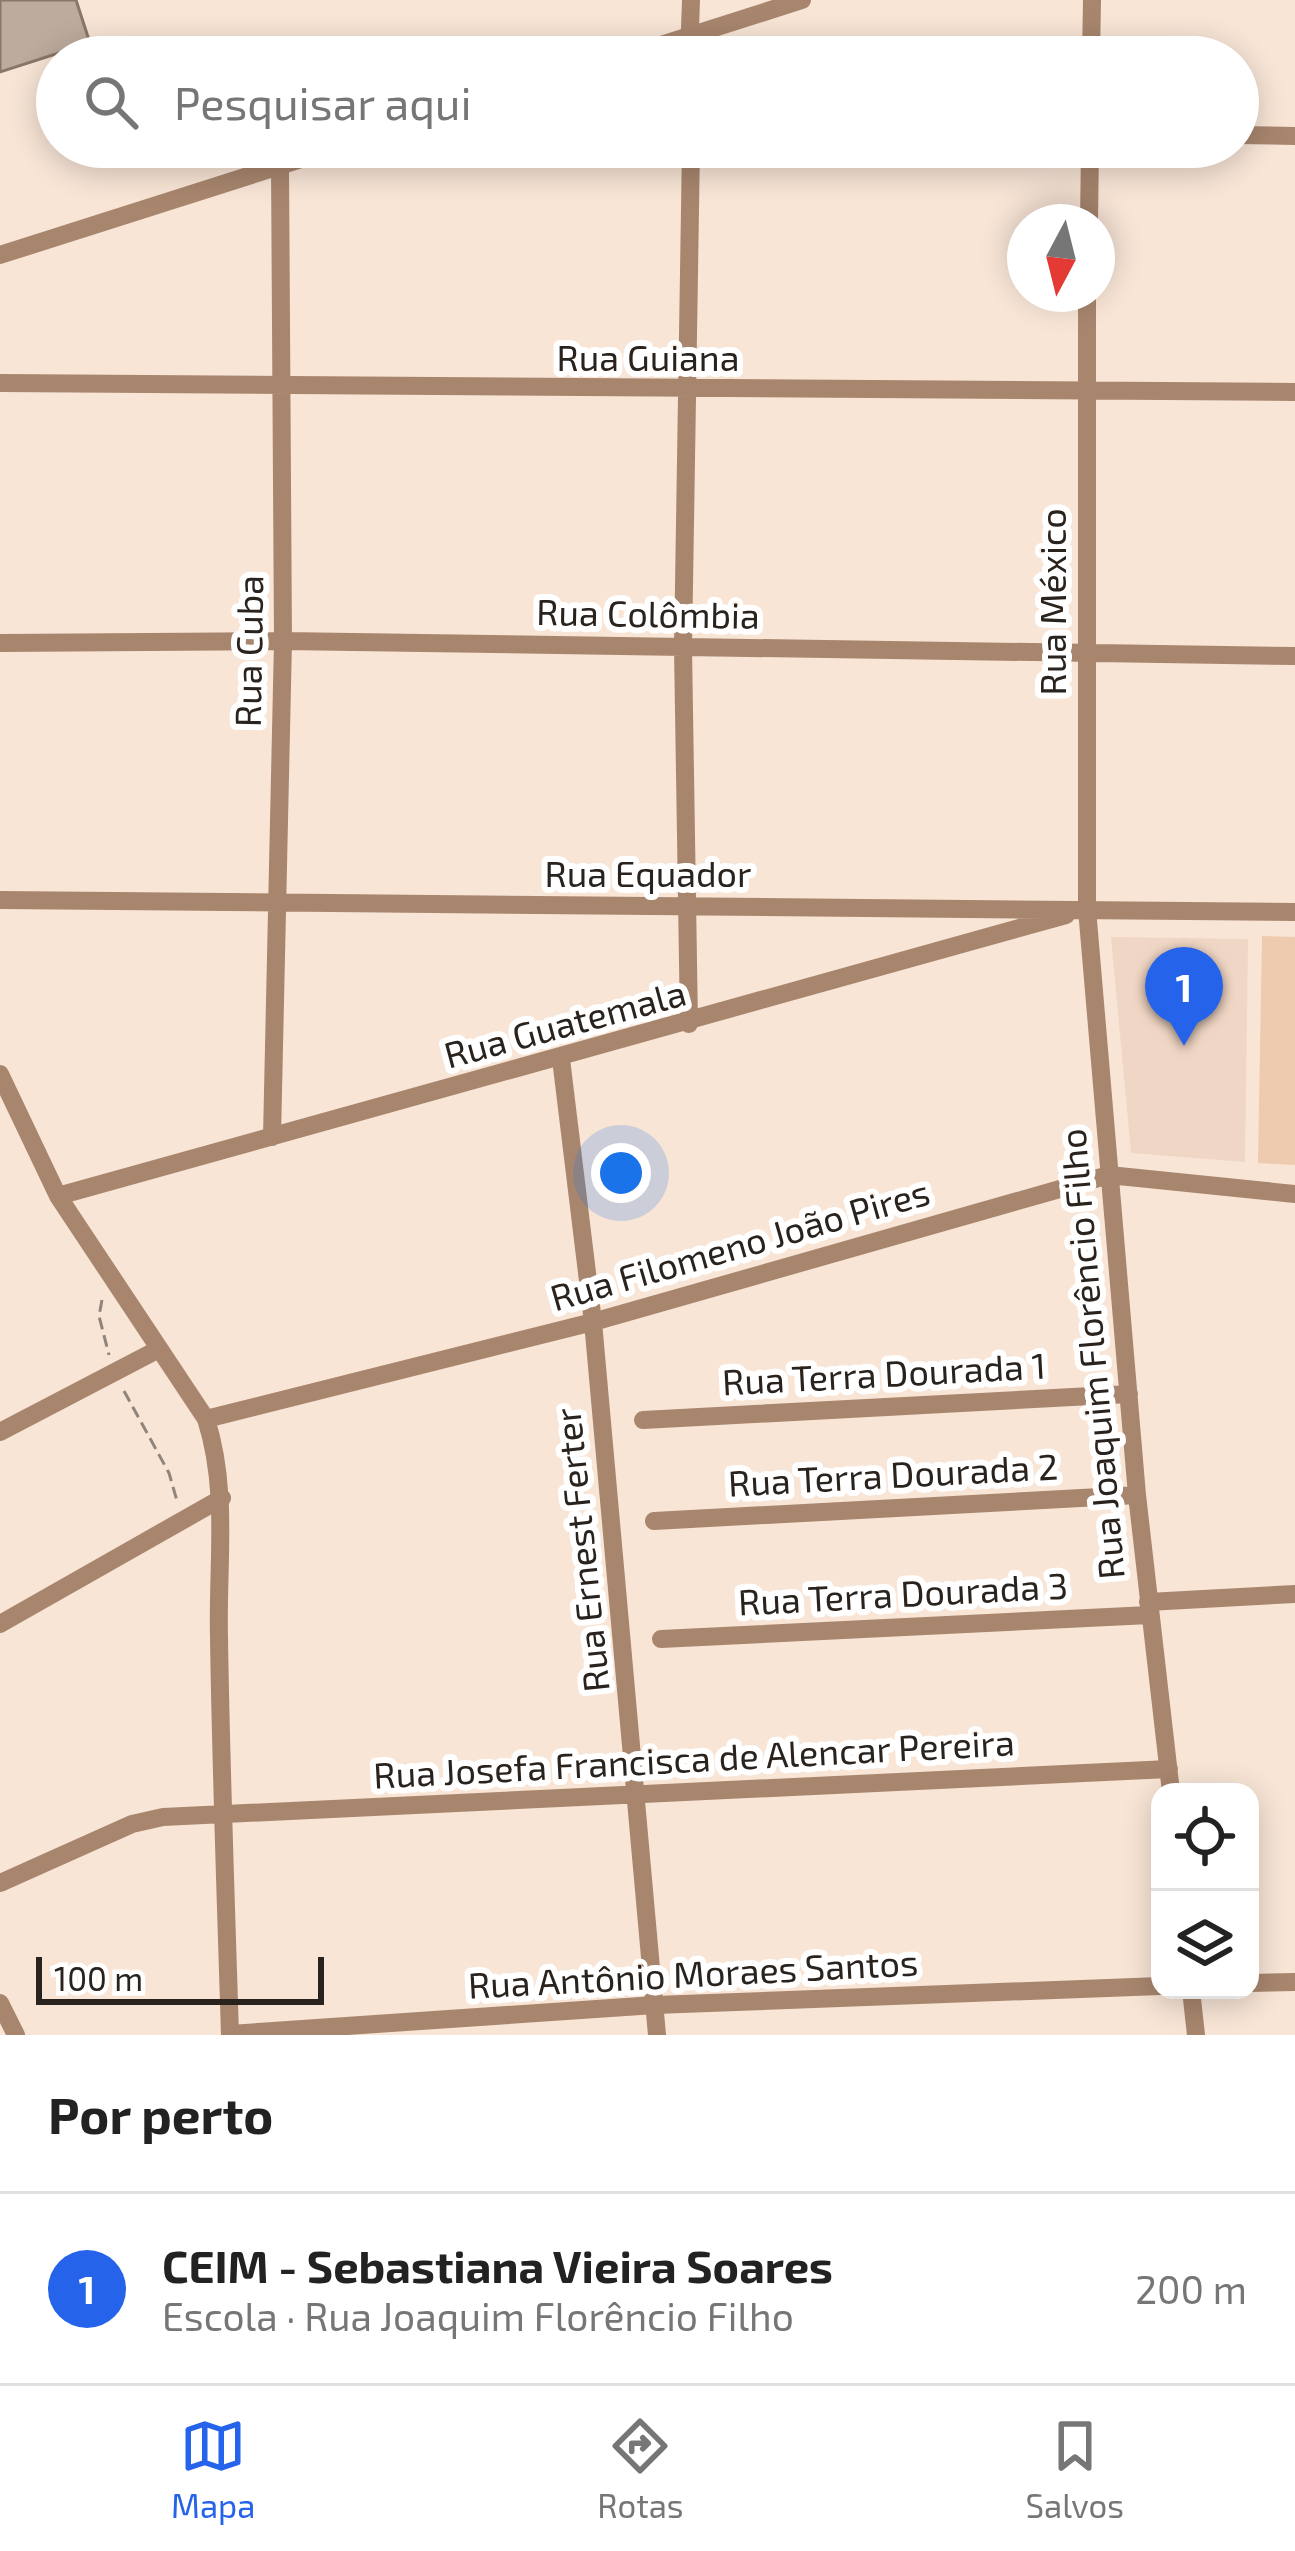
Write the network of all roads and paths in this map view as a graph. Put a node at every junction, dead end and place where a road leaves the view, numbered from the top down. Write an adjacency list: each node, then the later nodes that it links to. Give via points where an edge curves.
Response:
1 (691, 0): 4 (street)
2 (802, 0): 5 (street)
3 (1092, 0): 6 (street)
4 (689, 36)
5 (715, 36)
6 (1091, 36)
7 (1259, 135): 8 (street)
8 (1295, 136)
9 (274, 168): 14 (street)
10 (280, 168): 17 (street, Rua Cuba)
11 (690, 168): 19 (street)
12 (1090, 168): 13 (street)
13 (1089, 204)
14 (0, 255)
15 (1087, 312): 18 (street, Rua México)
16 (0, 383): 17 (street, Rua Guiana)
17 (284, 387): 19 (street, Rua Guiana); 21 (street, Rua Cuba)
18 (1085, 391): 19 (street, Rua Guiana); 20 (street, Rua Guiana); 24 (street, Rua México)
19 (685, 392): 23 (street)
20 (1295, 392)
21 (283, 641): 22 (street, Rua Colômbia); 23 (street, Rua Colômbia); 27 (street, Rua Cuba)
22 (0, 643)
23 (683, 648): 24 (street, Rua Colômbia); 28 (street)
24 (1085, 651): 25 (street, Rua Colômbia); 29 (street, Rua México)
25 (1295, 656)
26 (0, 900): 27 (street, Rua Equador)
27 (277, 900): 28 (street, Rua Equador); 34 (street, Rua Cuba)
28 (691, 908): 29 (street, Rua Equador); 31 (street)
29 (1088, 909): 30 (street, Rua Equador); 31 (street, Rua Guatemala); 35 (street, Rua Joaquim Florêncio Filho)
30 (1295, 912)
31 (689, 1024): 32 (street, Rua Guatemala)
32 (561, 1059): 34 (street, Rua Guatemala); 39 (street, Rua Ernest Ferter)
33 (0, 1074): 37 (street)
34 (272, 1137): 37 (street, Rua Guatemala)
35 (1109, 1175): 36 (street, Rua Filomeno João Pires); 39 (street, Rua Filomeno João Pires); 42 (street, Rua Joaquim Florêncio Filho)
36 (1295, 1194)
37 (58, 1196): 38 (street)
38 (106, 1269): 40 (street); 41 (path, via 99,1316)
39 (593, 1322): 43 (street, Rua Filomeno João Pires); 56 (street, Rua Ernest Ferter)
40 (157, 1350): 41 (street); 43 (street)
41 (114, 1373): 45 (street); 48 (path, via 169,1473)
42 (1129, 1394): 44 (street, Rua Terra Dourada 1); 46 (street, Rua Joaquim Florêncio Filho)
43 (206, 1419): 47 (street)
44 (643, 1420)
45 (0, 1432)
46 (1137, 1496): 49 (street, Rua Terra Dourada 2); 51 (street, Rua Joaquim Florêncio Filho)
47 (223, 1498): 48 (street); 57 (street)
48 (182, 1520): 52 (street)
49 (654, 1521)
50 (1295, 1594): 51 (street, Rua Terra Dourada 3)
51 (1148, 1609): 53 (street, Rua Terra Dourada 3); 54 (street, Rua Joaquim Florêncio Filho)
52 (0, 1624)
53 (661, 1639)
54 (1169, 1768): 55 (street, Rua Joaquim Florêncio Filho); 56 (street, Rua Josefa Francisca de Alencar Pereira)
55 (1170, 1783)
56 (639, 1794): 57 (street, Rua Josefa Francisca de Alencar Pereira); 64 (street, Rua Ernest Ferter)
57 (222, 1816): 58 (street, Rua Josefa Francisca de Alencar Pereira, via 132,1824); 65 (street)
58 (0, 1883)
59 (1295, 1982): 60 (street)
60 (1259, 1983)
61 (1151, 1986): 64 (street, Rua Antônio Moraes Santos)
62 (1192, 1999): 68 (street)
63 (0, 2003): 66 (street)
64 (655, 2005): 65 (street, Rua Antônio Moraes Santos); 67 (street, Rua Ernest Ferter)
65 (230, 2034)
66 (16, 2035)
67 (657, 2035)
68 (1196, 2035)

